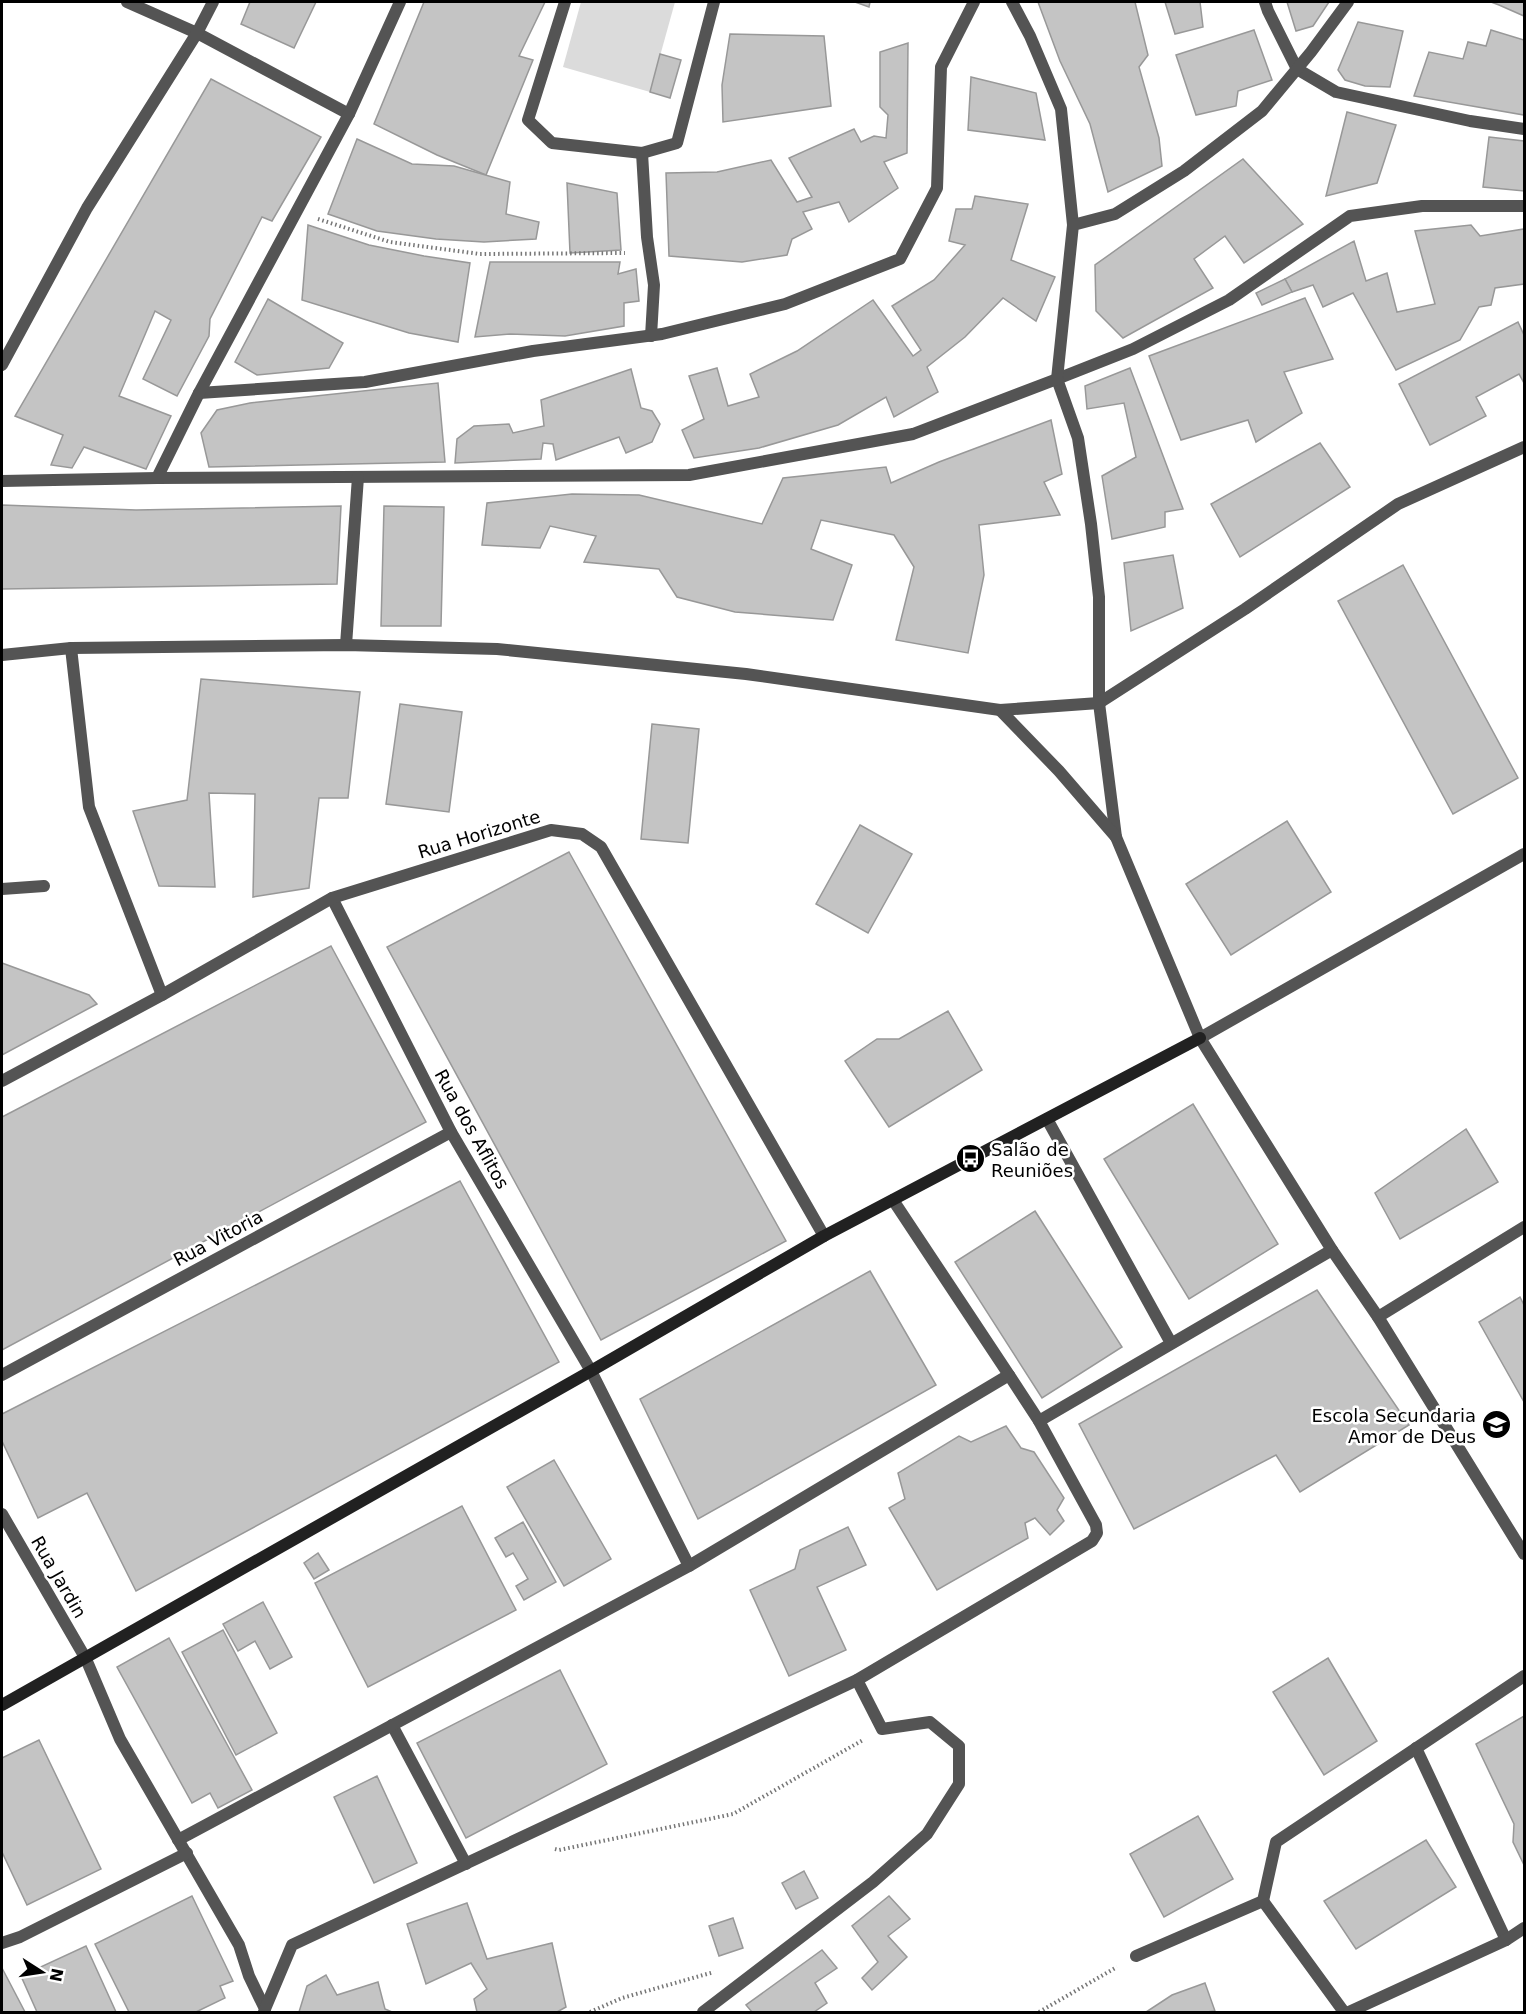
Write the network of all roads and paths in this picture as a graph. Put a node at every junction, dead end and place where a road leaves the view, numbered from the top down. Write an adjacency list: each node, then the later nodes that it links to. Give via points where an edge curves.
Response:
1 (127, 2): 10 (street)
2 (213, 2): 10 (street)
3 (400, 2): 12 (street)
4 (566, 2): 14 (street, via 528,120 552,143)
5 (714, 2): 14 (street, via 677,143)
6 (974, 2): 19 (street, via 941,67 937,188 900,259 785,304)
7 (1012, 2): 17 (street, via 1061,109)
8 (1265, 2): 11 (street)
9 (1348, 2): 11 (street)
10 (197, 33): 12 (street); 20 (street, via 87,208)
11 (1297, 69): 13 (street, via 1336,92); 17 (street, via 1262,111 1184,171 1115,214)
12 (349, 114): 16 (street)
13 (1524, 129)
14 (642, 153): 18 (street)
15 (1524, 206): 21 (street, via 1422,206 1350,216 1229,300 1133,349)
16 (297, 211): 18 (path, via 390,242 480,254); 22 (street)
17 (1073, 225): 21 (street)
18 (649, 252): 19 (street, via 654,285)
19 (651, 336): 22 (street, via 533,351 365,382)
20 (2, 365)
21 (1057, 379): 24 (street, via 913,434 689,475); 30 (street, via 1078,438 1091,524 1099,597)
22 (199, 393): 25 (street)
23 (1524, 447): 30 (street, via 1398,504)
24 (358, 477): 25 (street); 27 (street)
25 (157, 478): 26 (street)
26 (2, 481)
27 (346, 645): 28 (street); 31 (street, via 497,649 746,675)
28 (71, 648): 29 (street); 37 (street, via 89,807)
29 (2, 655)
30 (1099, 703): 31 (street); 32 (street)
31 (1000, 710): 32 (street)
32 (1116, 837): 38 (street)
33 (1524, 854): 38 (street)
34 (44, 886): 35 (street)
35 (2, 889)
36 (332, 898): 37 (street, Rua Horizonte); 41 (street, Rua dos Aflitos); 44 (street, Rua Horizonte, via 551,830 582,834 601,847)
37 (162, 995): 39 (street, Rua Horizonte)
38 (1200, 1038): 40 (street); 45 (street)
39 (2, 1081)
40 (1047, 1119): 42 (street); 47 (street)
41 (451, 1132): 48 (street, Rua dos Aflitos); 49 (street, Rua Vitoria)
42 (892, 1200): 44 (street); 50 (street)
43 (1524, 1227): 46 (street)
44 (824, 1236): 48 (street)
45 (1332, 1250): 46 (street); 47 (street)
46 (1378, 1317): 53 (street)
47 (1171, 1343): 51 (street)
48 (591, 1371): 54 (street, Rua dos Aflitos); 55 (street)
49 (2, 1375)
50 (1009, 1375): 51 (street); 54 (street)
51 (1039, 1421): 57 (street, via 1096,1525 1092,1541)
52 (2, 1514): 55 (street, Rua Jardin)
53 (1524, 1554)
54 (689, 1566): 59 (street)
55 (86, 1659): 58 (street); 62 (street, Rua Jardin, via 120,1739)
56 (1524, 1676): 61 (street)
57 (857, 1680): 60 (street); 63 (street)
58 (2, 1706)
59 (392, 1725): 62 (street); 65 (street)
60 (882, 1730): 63 (path, via 734,1814 559,1850); 71 (street, via 930,1722 959,1746 958,1784 927,1834 873,1882)
61 (1416, 1748): 66 (street, via 1276,1842); 68 (street)
62 (178, 1840): 64 (street, Rua Jardin)
63 (514, 1842): 65 (street)
64 (186, 1853): 69 (street); 72 (street, Rua Jardin, via 239,1945)
65 (466, 1864): 72 (street, via 292,1945)
66 (1263, 1901): 70 (street); 76 (street)
67 (1524, 1928): 68 (street)
68 (1506, 1940): 76 (street)
69 (2, 1943)
70 (1136, 1956): 75 (path)
71 (742, 1984): 73 (path, via 712,1971 622,1998); 74 (street)
72 (265, 2011)
73 (590, 2013)
74 (703, 2013)
75 (1039, 2013)
76 (1347, 2013)

